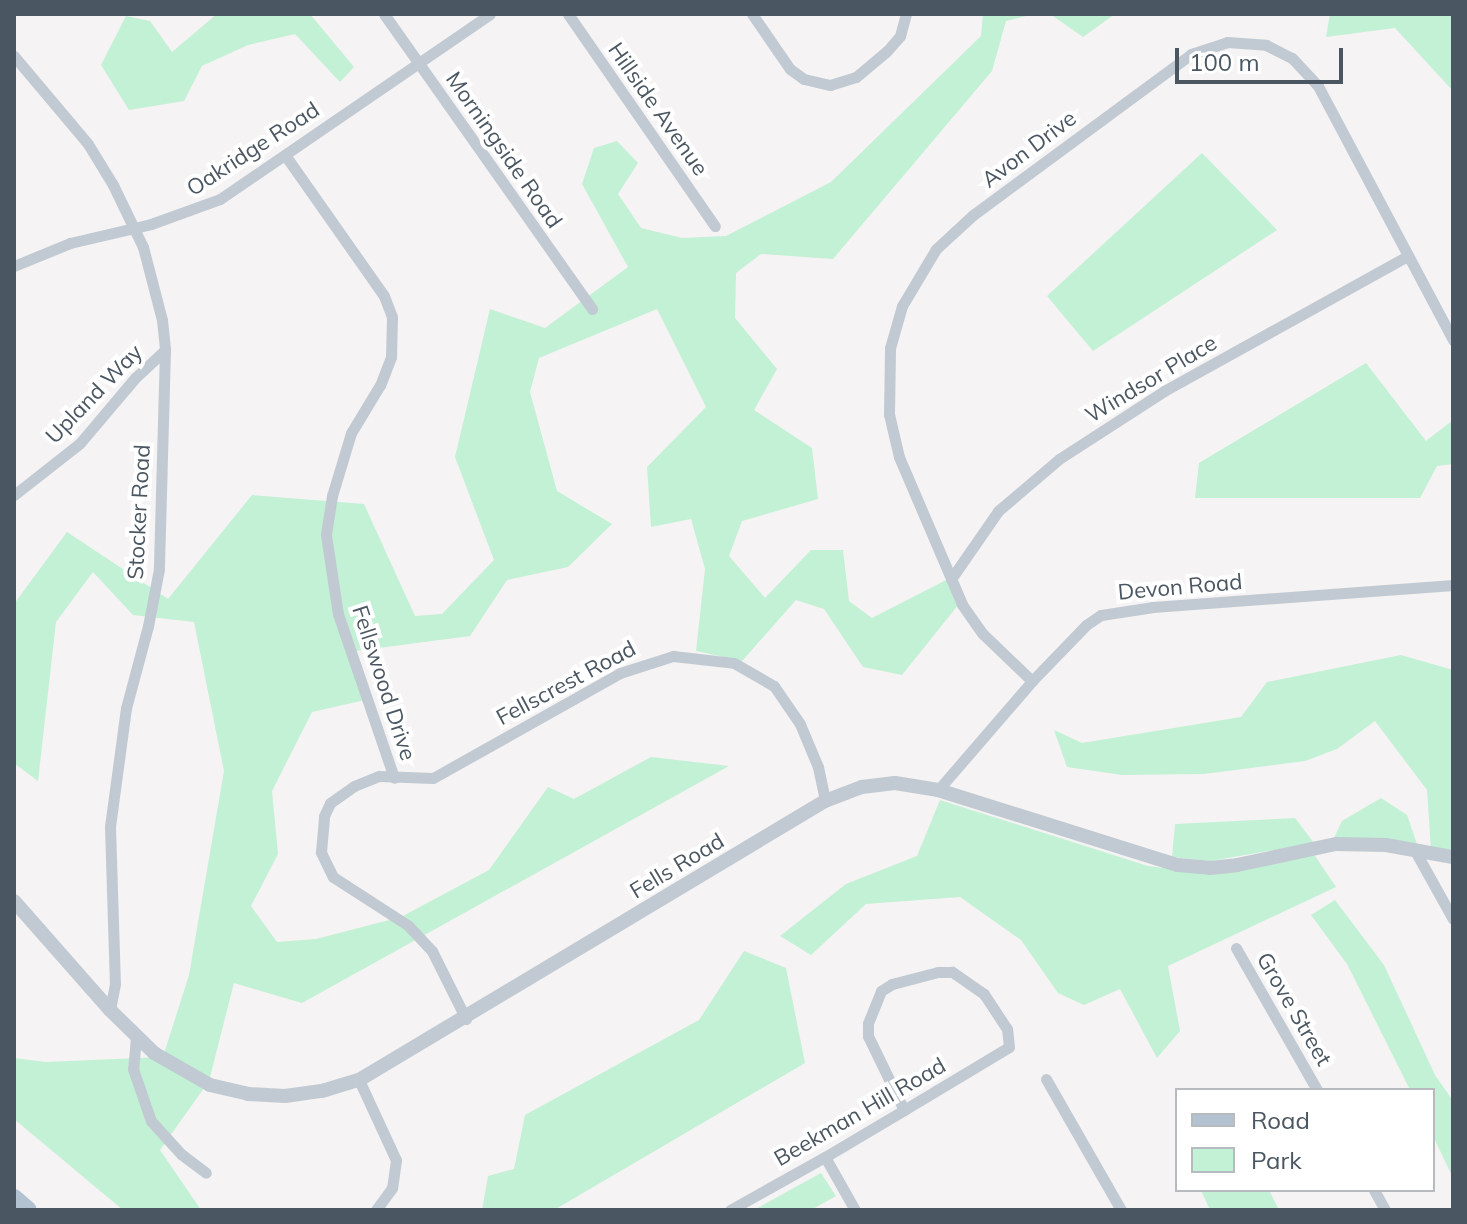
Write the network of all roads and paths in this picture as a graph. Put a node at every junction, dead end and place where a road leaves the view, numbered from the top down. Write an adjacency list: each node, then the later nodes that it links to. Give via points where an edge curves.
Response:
1 (384, 14): 7 (street, Morningside Road)
2 (490, 14): 7 (street, Oakridge Road)
3 (568, 14): 9 (street, Hillside Avenue)
4 (752, 14): 5 (street, via 790,69 804,79 830,85 856,77 887,51 900,36)
5 (906, 14)
6 (14, 56): 10 (street, Stocker Road, via 88,144)
7 (418, 63): 8 (street, Oakridge Road); 13 (street, Morningside Road)
8 (285, 155): 10 (street, Oakridge Road, via 204,207); 20 (street, Fellswood Drive, via 384,296 392,317 391,357 351,433 326,535 338,614)
9 (715, 226)
10 (134, 228): 12 (street, Oakridge Road, via 81,239); 15 (street, Stocker Road, via 150,272)
11 (1408, 256): 14 (street, Avon Drive); 17 (street, Windsor Place, via 1164,391 1059,459 998,511); 17 (street, Avon Drive, via 1318,86 1300,64 1247,41 1208,46 1183,60 951,233 923,267 902,306 890,348 889,414 899,457)
12 (14, 266)
13 (592, 309)
14 (1453, 340)
15 (165, 350): 16 (street, Upland Way, via 80,443); 28 (street, Stocker Road, via 159,569 126,708 110,827 115,984)
16 (14, 495)
17 (951, 579): 19 (street, Avon Drive, via 982,633)
18 (1453, 585): 19 (street, Devon Road, via 1117,611 1086,625)
19 (1032, 681): 21 (street, Devon Road)
20 (394, 778): 22 (street, Fellscrest Road, via 433,778 644,663 673,656 712,657 745,667 782,695 813,755); 29 (street, Fellswood Drive, via 379,776 330,803 321,852 333,877 409,926 432,951)
21 (938, 790): 22 (street, Fells Road, via 878,784); 23 (street, Fells Road, via 1178,865 1237,865 1336,844)
22 (825, 801): 29 (street, Fells Road)
23 (1414, 849): 24 (street, Fells Road); 26 (street)
24 (1453, 857)
25 (14, 901): 28 (street, Fells Road)
26 (1453, 919)
27 (1236, 948): 33 (street, Grove Street)
28 (110, 1010): 30 (street, Fells Road)
29 (466, 1019): 32 (street, Fells Road)
30 (136, 1037): 32 (street, Fells Road, via 191,1076 238,1092 304,1094); 36 (street, via 133,1069 151,1121)
31 (1046, 1079): 43 (street)
32 (359, 1080): 40 (street, via 396,1160 392,1188)
33 (1316, 1088)
34 (904, 1110): 34 (street, Beekman Hill Road, via 1009,1047 1007,1029 984,994 952,972 892,984 876,1002 868,1036); 35 (street, Beekman Hill Road)
35 (825, 1157): 41 (street, Beekman Hill Road); 42 (street)
36 (206, 1173)
37 (1375, 1192): 44 (street)
38 (14, 1198): 39 (main road)
39 (28, 1210)
40 (376, 1210)
41 (730, 1210)
42 (855, 1210)
43 (1121, 1210)
44 (1385, 1210)

